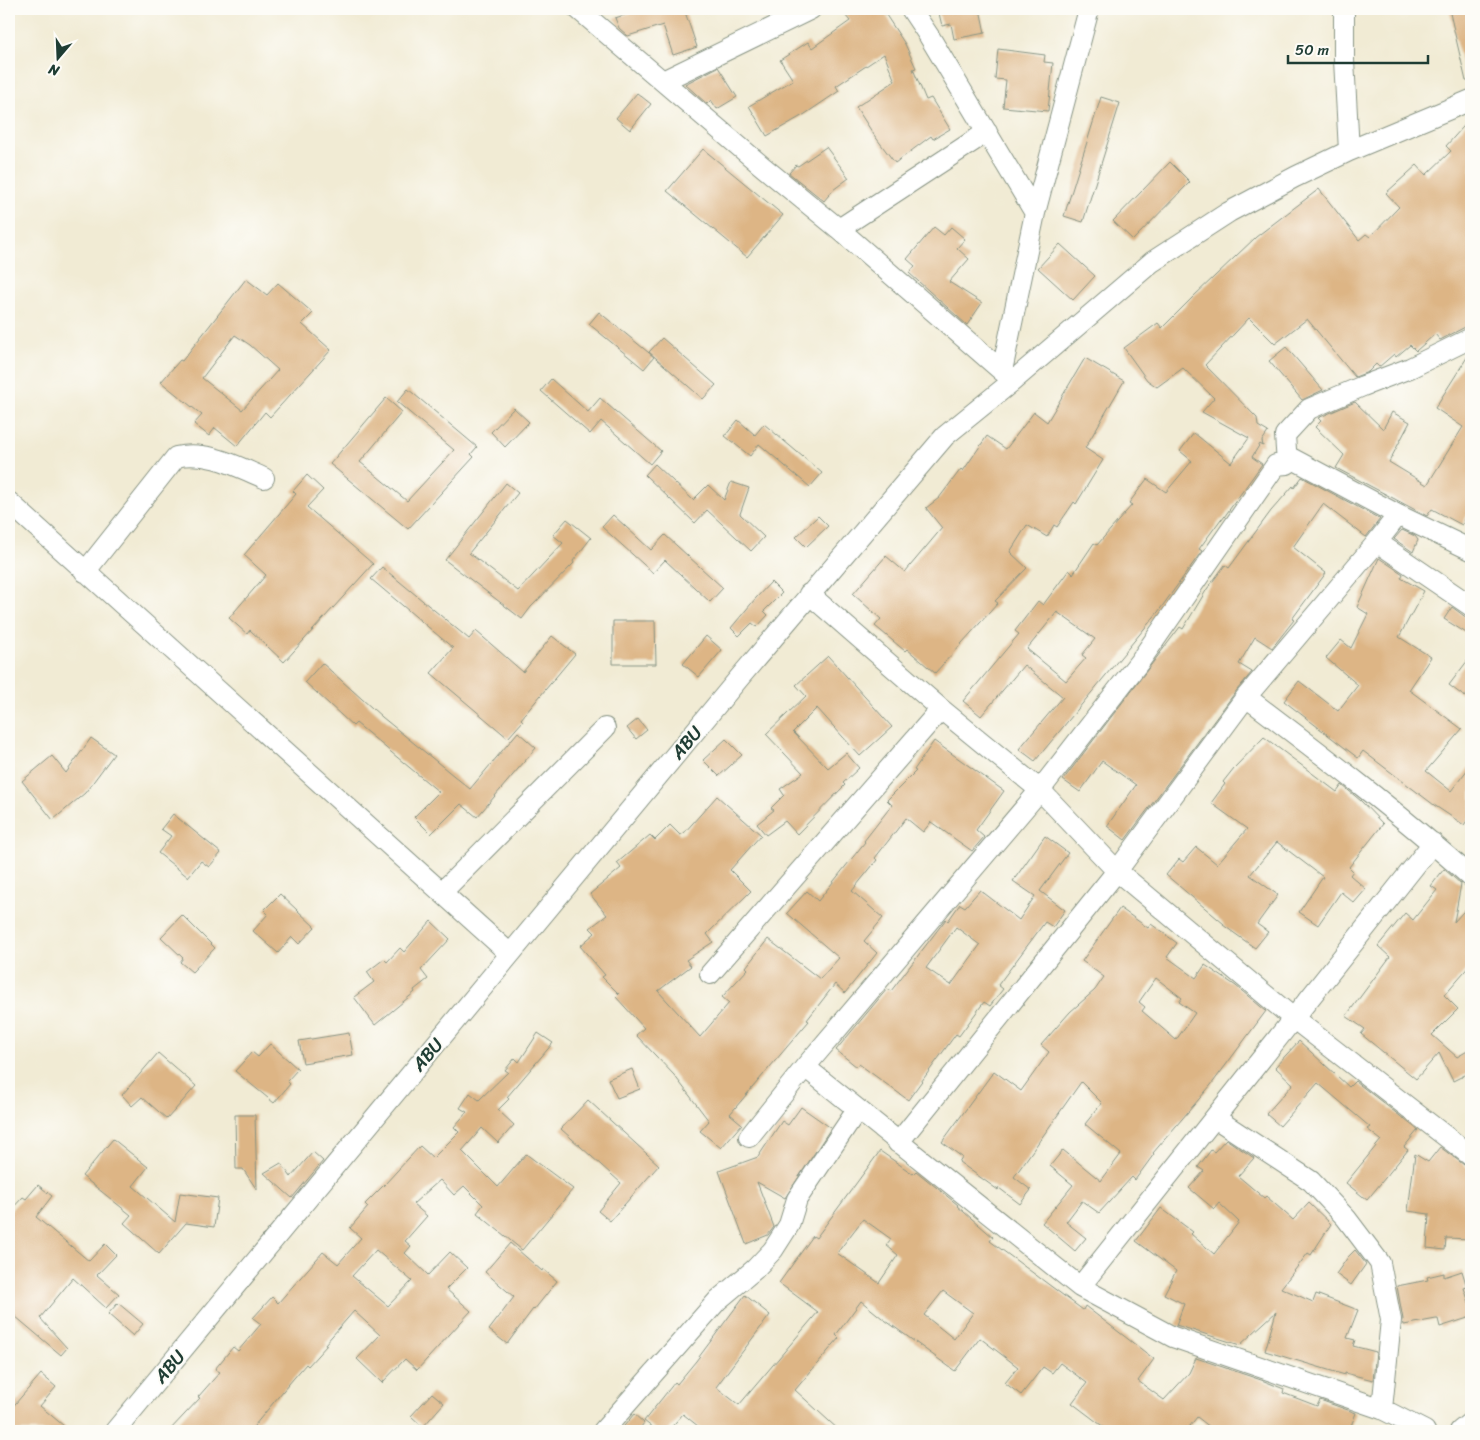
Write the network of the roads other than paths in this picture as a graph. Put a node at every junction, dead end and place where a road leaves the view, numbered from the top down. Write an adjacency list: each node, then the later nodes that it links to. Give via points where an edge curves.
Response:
1 (578, 9): 6 (street)
2 (811, 9): 6 (street)
3 (911, 9): 8 (street)
4 (1089, 9): 10 (street)
5 (1344, 9): 9 (street)
6 (663, 81): 11 (street)
7 (1471, 100): 9 (street, ABU)
8 (987, 132): 10 (street); 11 (street)
9 (1349, 152): 13 (street, ABU, via 1230,212 1152,262)
10 (1035, 213): 13 (street)
11 (839, 229): 13 (street)
12 (1471, 338): 14 (street, via 1410,368 1309,409 1285,435)
13 (1008, 375): 21 (street, ABU, via 945,436)
14 (1287, 464): 17 (street, via 1293,459); 26 (street, via 1276,465 1140,661)
15 (264, 478): 20 (street, via 207,456 190,454 176,457)
16 (9, 502): 20 (street)
17 (1398, 515): 18 (street); 19 (street)
18 (1378, 542): 22 (street); 23 (street)
19 (1471, 550)
20 (85, 572): 30 (street)
21 (809, 594): 24 (street); 31 (street, ABU)
22 (1471, 606)
23 (1246, 697): 27 (street, via 1345,771); 28 (street)
24 (941, 709): 26 (street); 32 (street)
25 (604, 728): 30 (street)
26 (1040, 790): 28 (street); 34 (street)
27 (1433, 844): 29 (street); 33 (street)
28 (1117, 872): 33 (street); 38 (street)
29 (1471, 877)
30 (442, 892): 31 (street)
31 (510, 954): 43 (street, ABU)
32 (710, 974)
33 (1293, 1018): 36 (street); 39 (street)
34 (804, 1067): 35 (street); 37 (street)
35 (857, 1110): 38 (street); 44 (street, via 797,1199 788,1225 773,1250 718,1300)
36 (1215, 1118): 40 (street); 41 (street, via 1311,1181 1346,1218 1380,1263 1391,1320)
37 (749, 1137)
38 (898, 1144): 40 (street)
39 (1471, 1156)
40 (1080, 1287): 41 (street, via 1173,1337)
41 (1382, 1409): 45 (street)
42 (1471, 1422): 46 (street)
43 (115, 1431)
44 (603, 1431)
45 (1425, 1431)
46 (1460, 1431)

